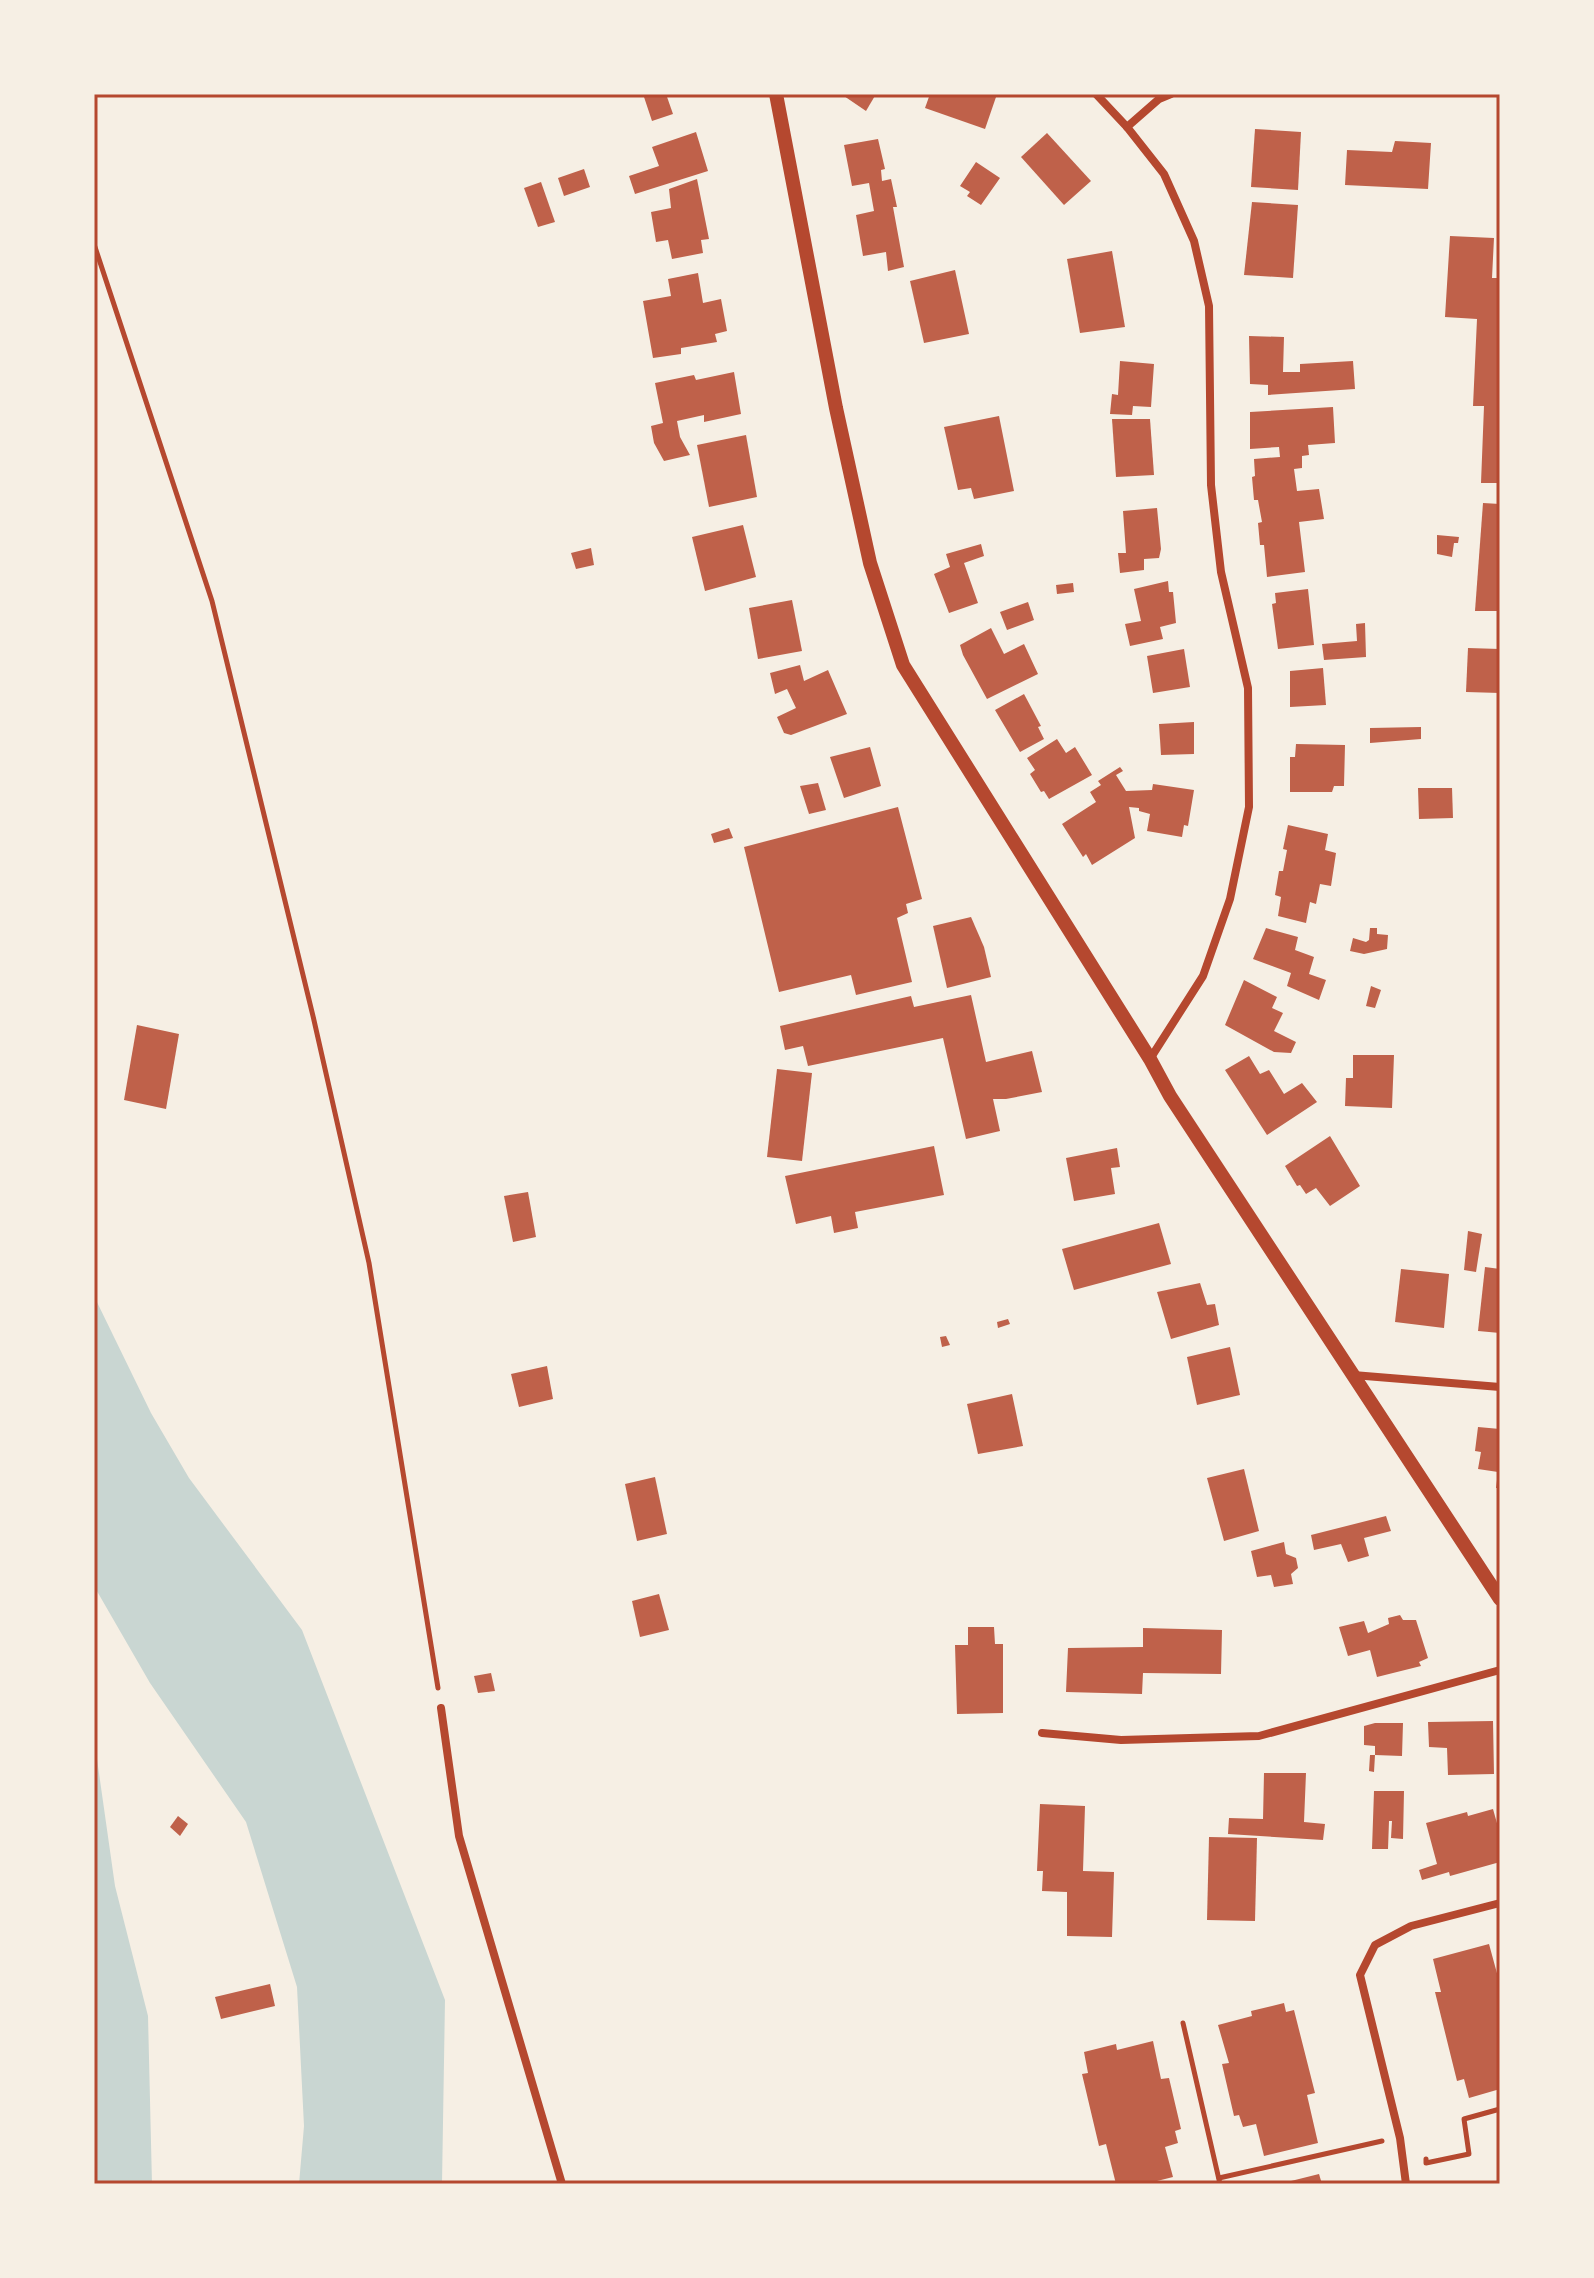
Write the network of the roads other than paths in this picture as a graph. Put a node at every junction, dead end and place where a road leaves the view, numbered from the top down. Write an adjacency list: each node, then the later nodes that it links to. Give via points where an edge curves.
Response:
1 (776, 94): 5 (street, via 870,563 903,665)
2 (1096, 94): 4 (street)
3 (1171, 94): 4 (street)
4 (1127, 127): 5 (street, via 1164,174 1194,241 1209,306 1211,485 1221,572 1248,688 1249,807 1230,899 1203,976)
5 (1150, 1059): 6 (street)
6 (1353, 1375): 7 (street); 8 (street)
7 (1500, 1387)
8 (1500, 1599)
9 (1500, 1670): 11 (street, via 1259,1736 1121,1740)
10 (441, 1708): 13 (street, via 459,1836)
11 (1042, 1733)
12 (1500, 1903): 14 (street, via 1411,1926 1375,1945 1360,1975 1400,2138)
13 (562, 2184)
14 (1406, 2184)

